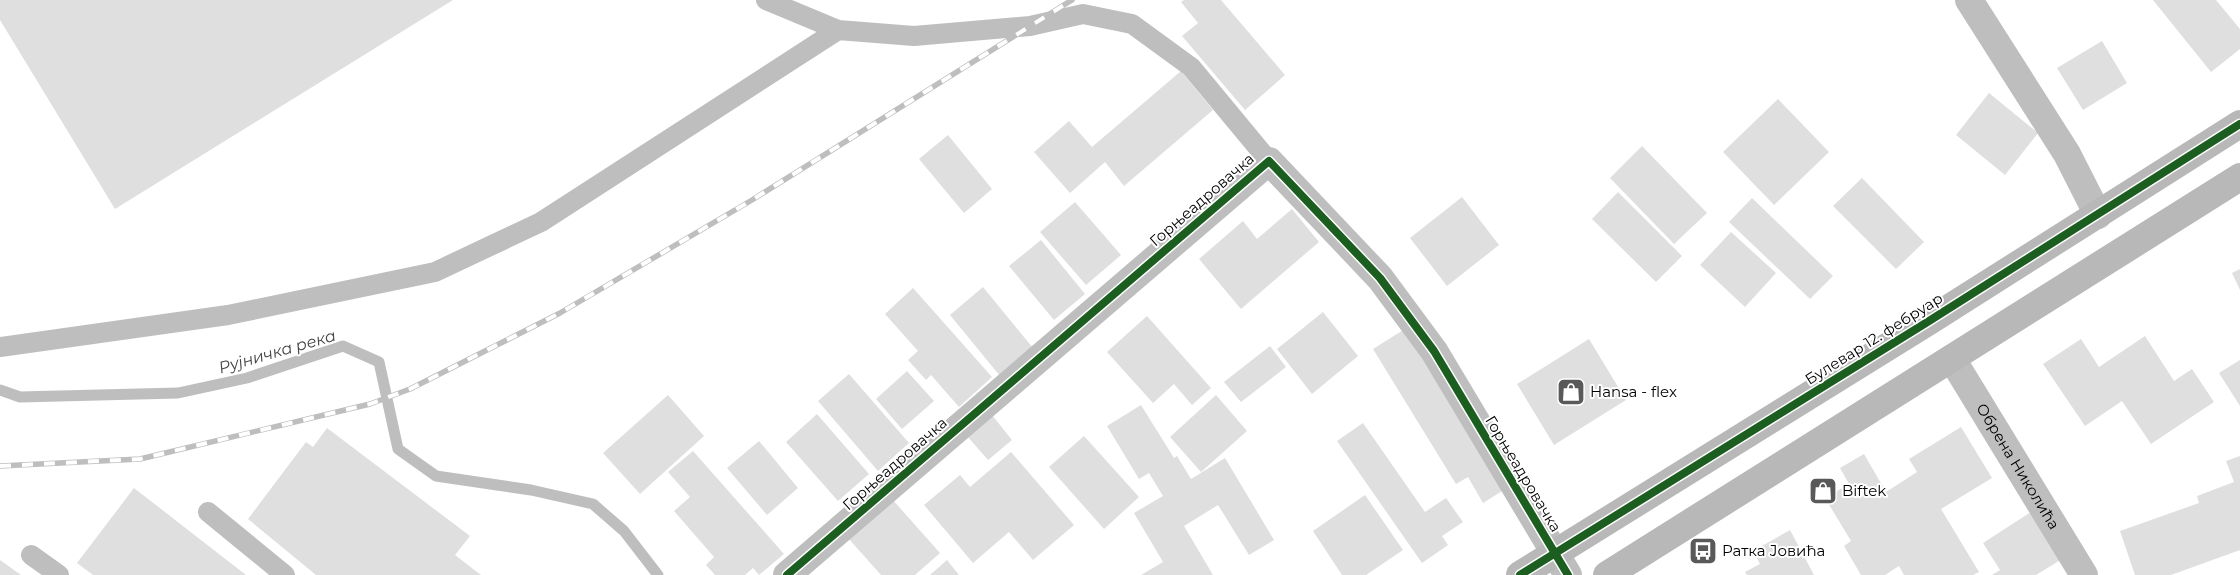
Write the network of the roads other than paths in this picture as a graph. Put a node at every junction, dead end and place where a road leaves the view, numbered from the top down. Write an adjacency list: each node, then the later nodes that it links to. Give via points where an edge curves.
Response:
1 (766, 0): 3 (lane)
2 (1969, 0): 7 (street, via 2067,154)
3 (838, 30): 5 (lane, via 914,36 1030,26 1083,14 1132,24 1192,67); 8 (lane, via 541,222 435,272 228,314)
4 (2240, 124): 7 (main road, Булевар 12. фебруар)
5 (1269, 161): 12 (street, Горњеадровачка, via 1380,278 1434,351); 15 (street, Горњеадровачка)
6 (2240, 177): 9 (main road)
7 (2098, 215): 12 (main road, Булевар 12. фебруар)
8 (0, 348)
9 (1952, 359): 17 (main road); 18 (street, Обрена Николића)
10 (208, 512): 14 (lane)
11 (31, 555): 13 (lane)
12 (1561, 564): 16 (main road, Булевар 12. фебруар)
13 (58, 575)
14 (285, 575)
15 (787, 575)
16 (1520, 575)
17 (1608, 575)
18 (2084, 575)

